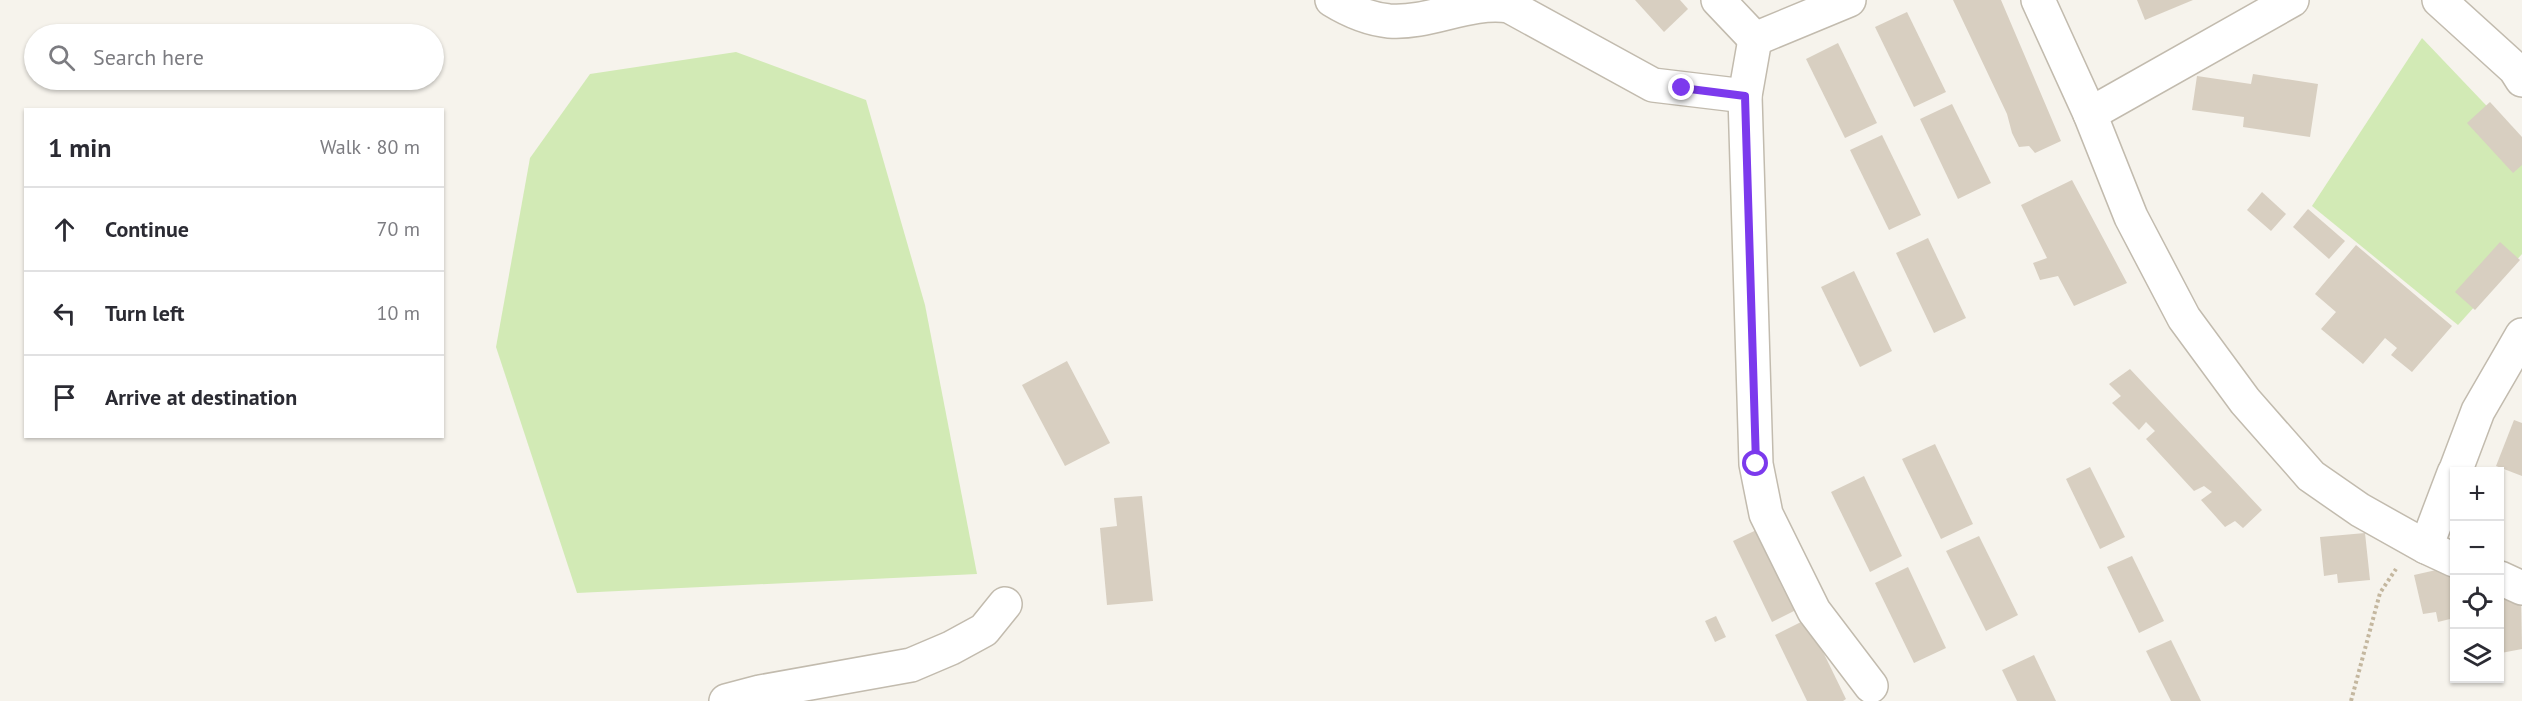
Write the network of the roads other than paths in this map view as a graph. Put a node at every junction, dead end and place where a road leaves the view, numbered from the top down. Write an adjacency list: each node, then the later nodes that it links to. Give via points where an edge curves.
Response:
1 (1332, 0): 9 (street, via 1354,13 1390,21 1494,1 1653,85)
2 (1718, 0): 7 (street)
3 (1849, 0): 7 (street)
4 (2038, 0): 10 (street)
5 (2292, 0): 10 (street)
6 (2439, 0): 8 (street)
7 (1755, 39): 9 (street)
8 (2520, 70)
9 (1745, 96): 18 (street, via 1756,464 1766,514 1814,611)
10 (2090, 114): 14 (street, via 2131,217 2184,318 2245,401 2311,477 2360,510)
11 (2522, 335): 12 (street, via 2478,411)
12 (2457, 467)
13 (2450, 499): 14 (street)
14 (2440, 553)
15 (2504, 580): 16 (street)
16 (2522, 588)
17 (1005, 604): 19 (street, via 984,630 911,665)
18 (1871, 686)
19 (726, 701)

